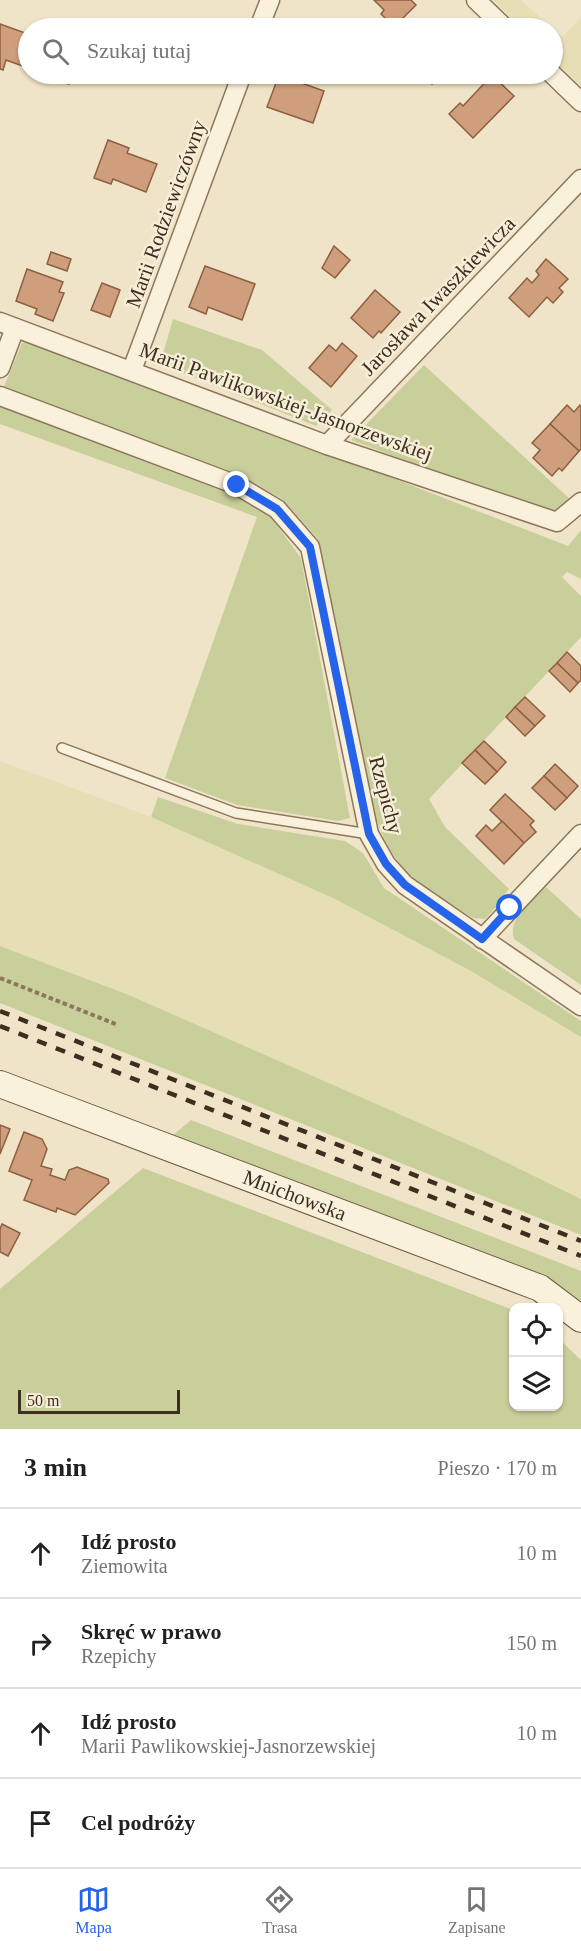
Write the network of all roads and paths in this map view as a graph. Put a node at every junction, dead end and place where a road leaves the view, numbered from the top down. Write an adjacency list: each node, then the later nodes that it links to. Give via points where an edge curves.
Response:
1 (270, 0): 3 (street)
2 (476, 0): 4 (street)
3 (263, 18)
4 (495, 18)
5 (238, 84): 11 (street, Marii Rodziewiczówny)
6 (562, 84): 7 (street)
7 (581, 102)
8 (581, 179): 13 (street, Jarosława Iwaszkiewicza)
9 (8, 325): 10 (street); 11 (street, Marii Pawlikowskiej-Jasnorzewskiej)
10 (0, 368)
11 (132, 370): 13 (street, Marii Pawlikowskiej-Jasnorzewskiej)
12 (0, 396): 16 (street, Rzepichy, via 237,485 277,509 310,547)
13 (327, 445): 14 (street, Marii Pawlikowskiej-Jasnorzewskiej, via 557,522)
14 (581, 502)
15 (62, 748): 16 (lane, via 236,813)
16 (369, 834): 18 (street, Rzepichy, via 386,864 405,885)
17 (581, 834): 18 (street)
18 (482, 939): 20 (street, Rzepichy)
19 (0, 978): 21 (path)
20 (581, 1006)
21 (118, 1024)
22 (0, 1084): 23 (street, Mnichowska, via 540,1288)
23 (581, 1319)

